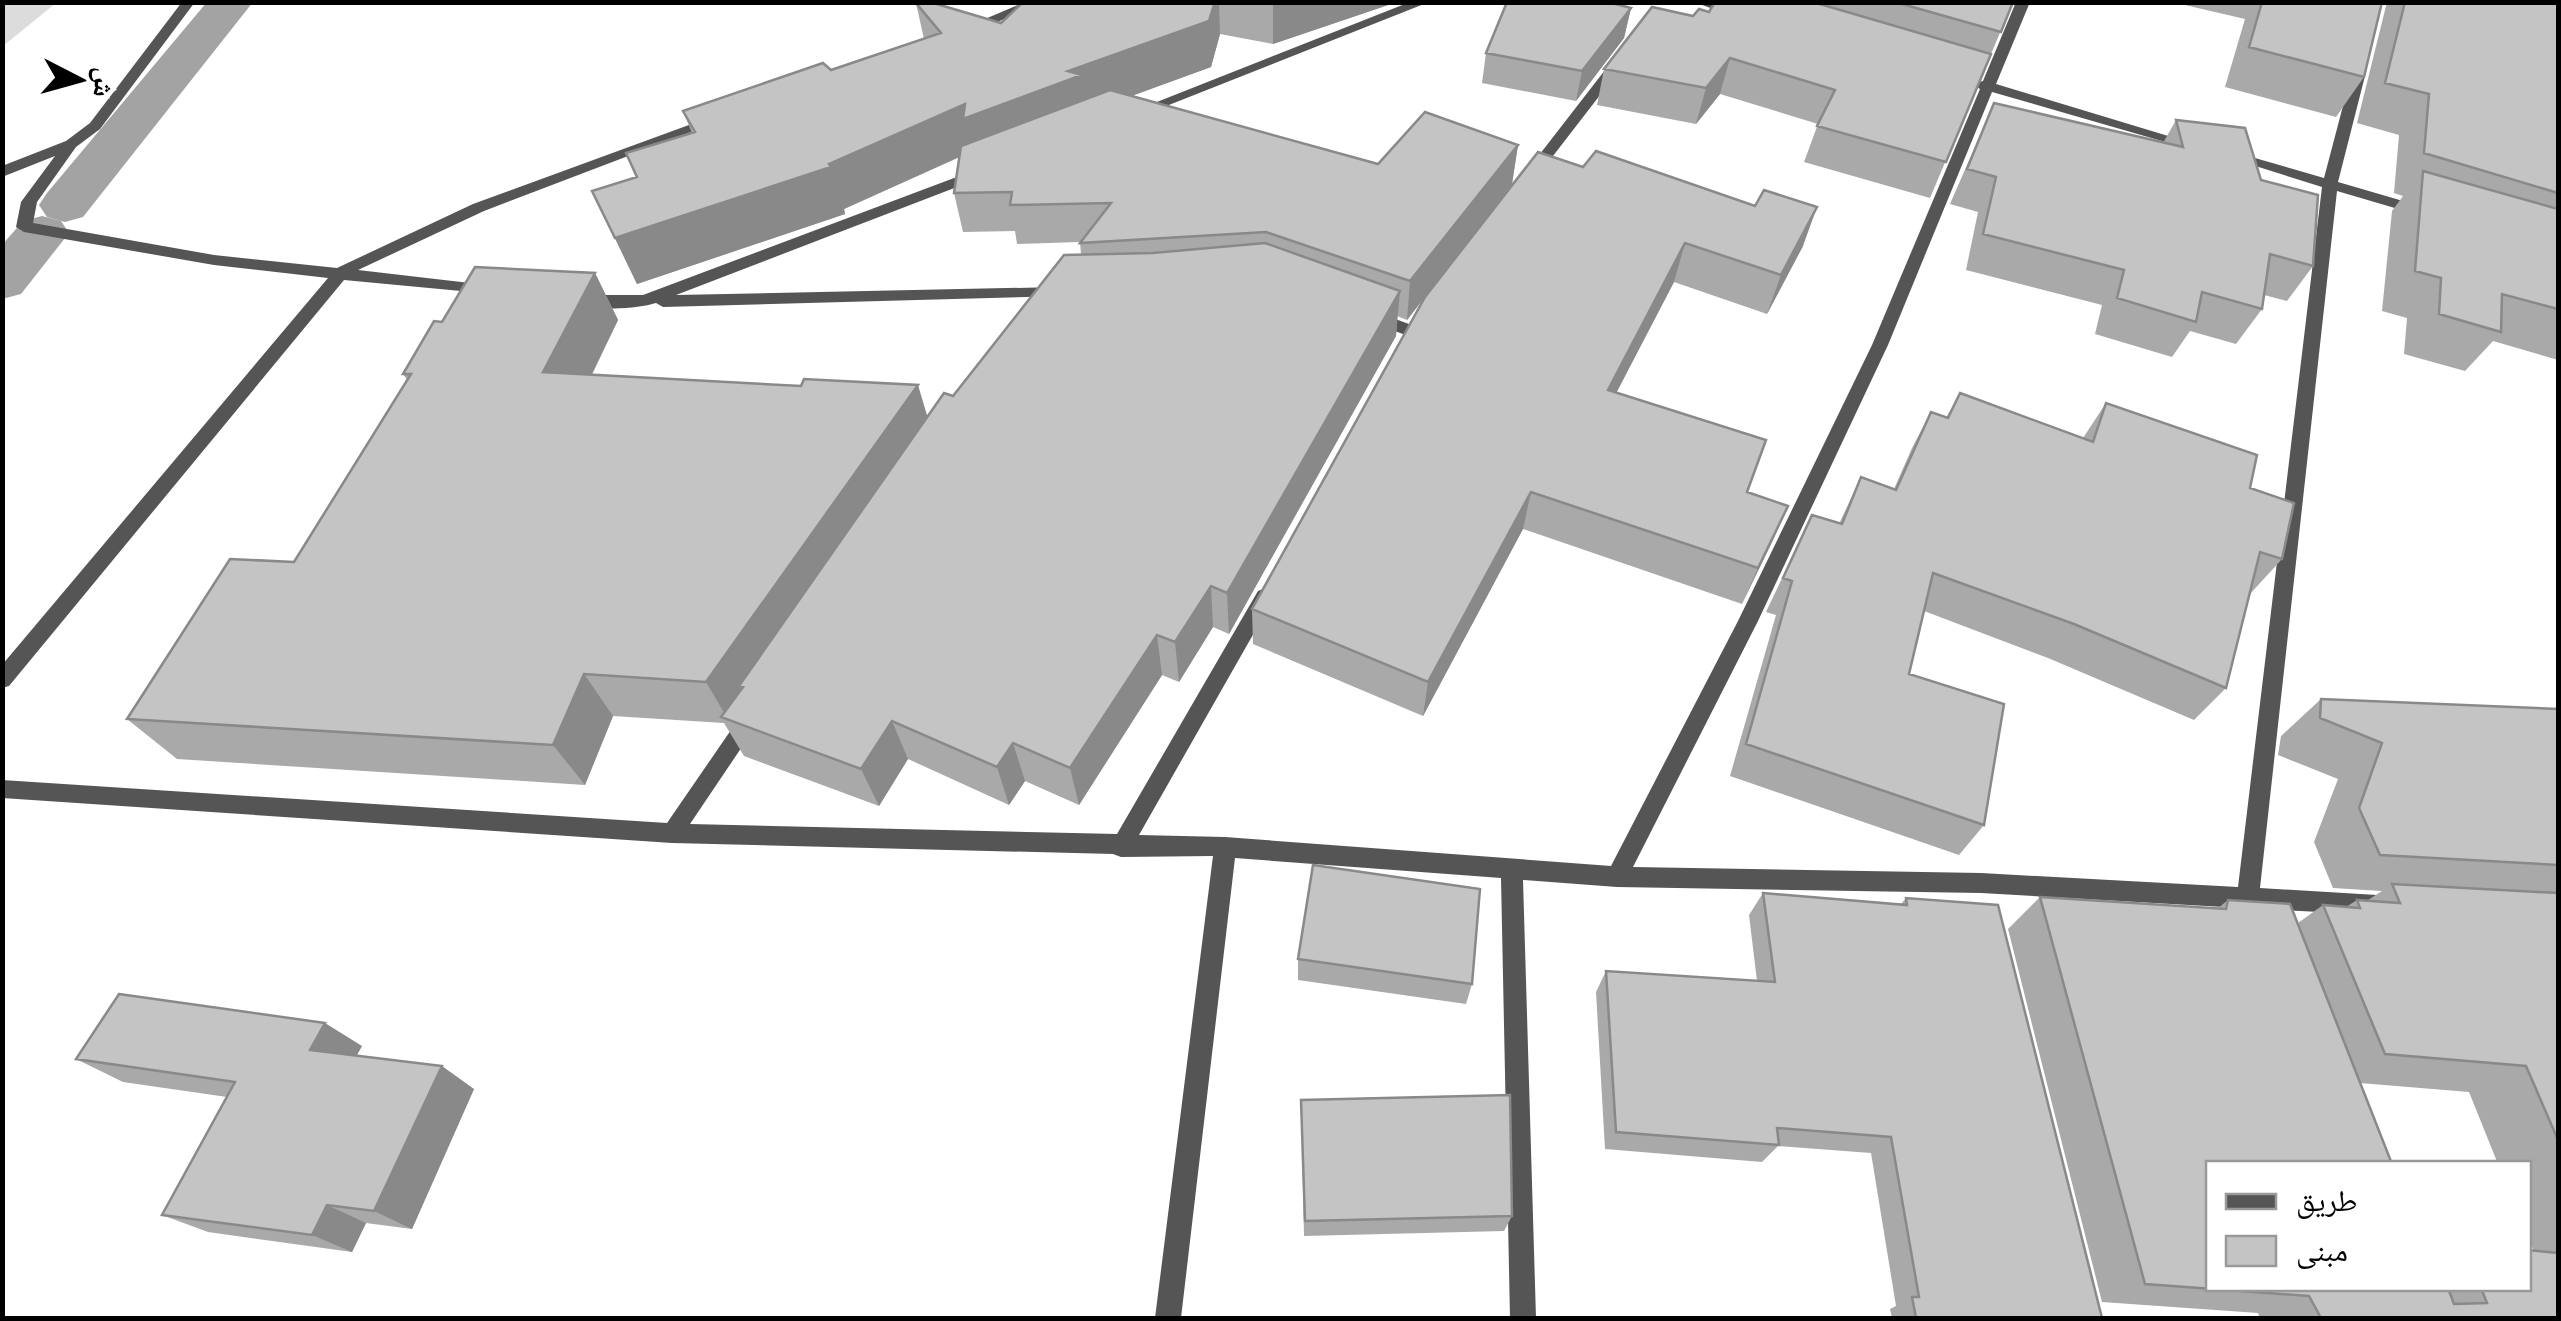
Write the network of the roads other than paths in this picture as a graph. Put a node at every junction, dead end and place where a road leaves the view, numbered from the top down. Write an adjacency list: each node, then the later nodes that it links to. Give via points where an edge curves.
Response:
1 (188, 2): 13 (street, via 95,126)
2 (1039, 2): 7 (street)
3 (1423, 2): 12 (street)
4 (1700, 2): 6 (street)
5 (2022, 2): 10 (street)
6 (1754, 18)
7 (946, 38)
8 (2368, 39): 16 (street)
9 (1628, 50): 17 (street)
10 (1980, 84): 16 (street); 34 (street, via 1880,344)
11 (723, 117): 19 (street, via 500,196)
12 (1112, 122)
13 (72, 144): 15 (street); 19 (street, via 29,202 24,228 214,260)
14 (1003, 164): 23 (street)
15 (2, 172)
16 (2330, 184): 18 (street); 35 (street)
17 (1520, 190)
18 (2444, 217)
19 (342, 272): 21 (street); 27 (street)
20 (1079, 291): 23 (street, via 1034,300)
21 (508, 292)
22 (564, 299): 23 (street)
23 (645, 302)
24 (1358, 312): 25 (street, via 1407,339)
25 (1424, 315)
26 (1270, 587): 32 (street)
27 (2, 680)
28 (761, 702): 30 (street)
29 (2, 789): 30 (street)
30 (672, 833): 32 (street)
31 (1225, 846): 32 (street); 33 (street); 38 (street)
32 (1121, 847)
33 (1512, 870): 34 (street); 39 (street)
34 (1618, 877): 35 (street)
35 (2248, 898): 36 (street); 37 (street)
36 (2404, 906)
37 (2262, 934)
38 (1168, 1318)
39 (1523, 1318)

